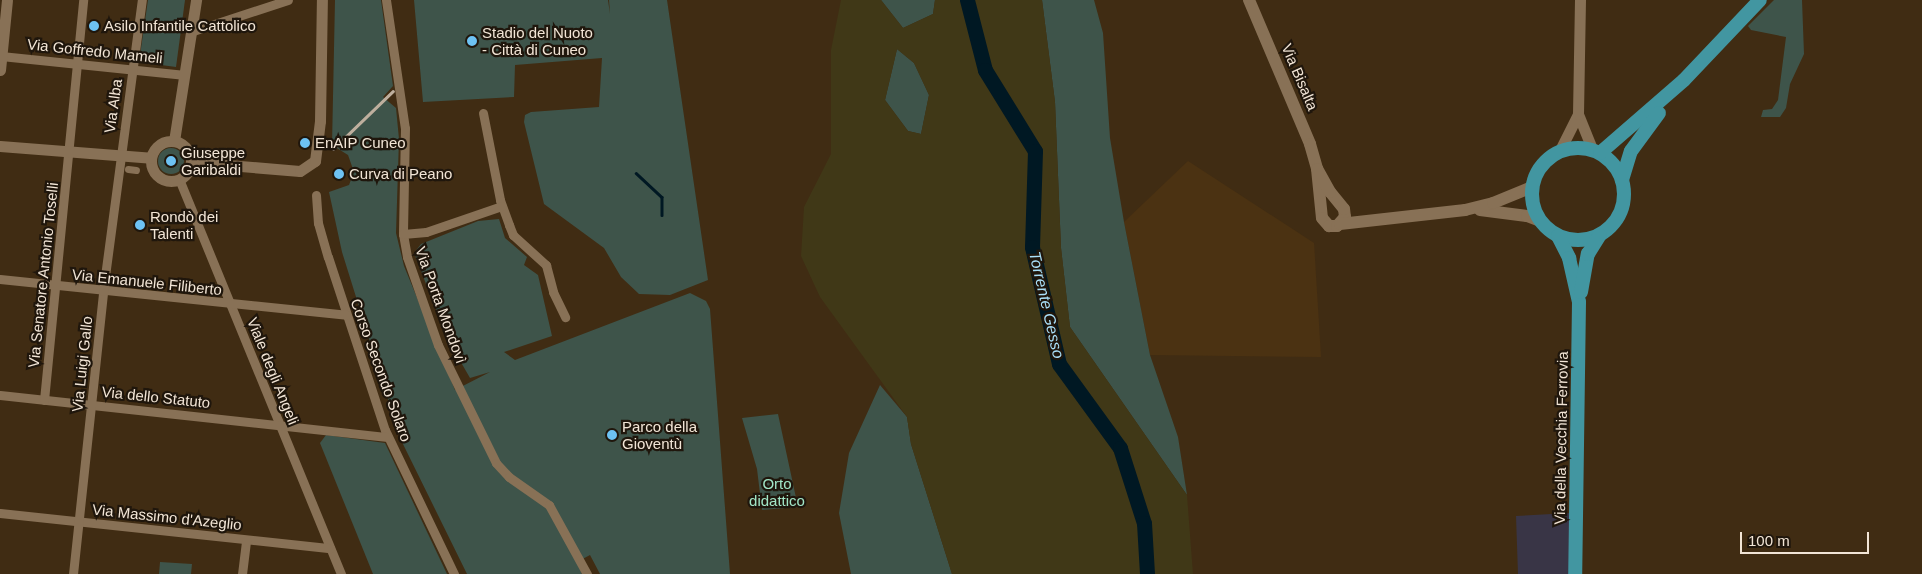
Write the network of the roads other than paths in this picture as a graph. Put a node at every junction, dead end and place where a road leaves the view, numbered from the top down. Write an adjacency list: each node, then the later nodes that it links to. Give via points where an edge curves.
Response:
1 (7, 0): 12 (street)
2 (84, 0): 13 (street, Via Senatore Antonio Toselli)
3 (142, 0): 14 (street, Via Alba)
4 (196, 0): 11 (street)
5 (288, 0): 11 (street)
6 (322, 0): 27 (street, via 315,161 300,171)
7 (386, 0): 42 (street, Via Porta Mondovì, via 405,128)
8 (1249, 0): 28 (main road, Via Bisalta, via 1310,144)
9 (1580, 0): 19 (street)
10 (1760, 0): 17 (main road)
11 (190, 32): 16 (street)
12 (2, 56): 13 (street, Via Goffredo Mameli); 15 (street)
13 (77, 63): 14 (street, Via Goffredo Mameli); 23 (street, Via Senatore Antonio Toselli)
14 (132, 69): 16 (street, Via Goffredo Mameli); 25 (street, Via Alba)
15 (0, 70)
16 (185, 75): 20 (street)
17 (1684, 80): 22 (main road); 32 (main road, via 1631,151)
18 (483, 113): 36 (street)
19 (1578, 114): 22 (street); 24 (street)
20 (174, 141): 26 (street, via 162,143); 27 (street, via 188,150)
21 (2, 143): 23 (street)
22 (1596, 151): 24 (main road, via 1575,148); 32 (main road, via 1614,165)
23 (69, 152): 25 (street); 46 (street, Via Senatore Antonio Toselli)
24 (1559, 152): 33 (main road, via 1541,166)
25 (120, 157): 26 (street); 47 (street, Via Luigi Gallo)
26 (151, 158): 31 (street, via 153,170 161,178)
27 (191, 162): 31 (street, via 189,170)
28 (1317, 169): 35 (main road, Via Bisalta); 37 (main road, Via Bisalta)
29 (128, 170): 30 (street)
30 (136, 170)
31 (179, 179): 49 (street, Viale degli Angeli)
32 (1622, 180): 43 (main road, via 1621,212)
33 (1532, 186): 38 (main road, via 1493,204); 40 (main road, via 1531,199)
34 (316, 196): 50 (street, Corso Secondo Solaro, via 318,223)
35 (1340, 204): 37 (main road, via 1330,202); 39 (main road); 41 (main road, via 1345,213)
36 (502, 206): 42 (street, via 426,232); 51 (street, via 513,235 546,265 553,292)
37 (1321, 210): 41 (main road, via 1326,224)
38 (1465, 210): 39 (main road); 40 (main road, via 1518,214)
39 (1373, 219): 41 (main road)
40 (1540, 221): 44 (main road)
41 (1340, 224)
42 (403, 234): 65 (street, Via Porta Mondovì, via 438,344 496,463 509,477 549,505)
43 (1600, 235): 44 (main road, via 1572,240); 48 (main road, Via della Vecchia Ferrovia, via 1588,254)
44 (1558, 236): 48 (main road, Via della Vecchia Ferrovia, via 1569,258)
45 (0, 280): 46 (street, Via Emanuele Filiberto)
46 (56, 286): 47 (street, Via Emanuele Filiberto); 53 (street, Via Senatore Antonio Toselli)
47 (103, 291): 49 (street, Via Emanuele Filiberto); 54 (street, Via Luigi Gallo)
48 (1579, 302): 66 (main road, Via della Vecchia Ferrovia)
49 (231, 304): 50 (street, Via Emanuele Filiberto); 55 (street, Viale degli Angeli)
50 (346, 315): 56 (street, Corso Secondo Solaro)
51 (565, 317)
52 (0, 395): 53 (street, Via dello Statuto)
53 (44, 400): 54 (street, Via dello Statuto)
54 (92, 404): 55 (street, Via dello Statuto); 58 (street, Via Luigi Gallo)
55 (279, 423): 56 (street, Via dello Statuto); 60 (street, Viale degli Angeli)
56 (388, 437): 64 (street, Corso Secondo Solaro)
57 (0, 513): 58 (street, Via Massimo d'Azeglio)
58 (78, 521): 59 (street, Via Massimo d'Azeglio); 61 (street, Via Luigi Gallo)
59 (246, 540): 60 (street, Via Massimo d'Azeglio); 62 (street)
60 (330, 548): 63 (street, Viale degli Angeli)
61 (73, 574)
62 (242, 574)
63 (341, 574)
64 (454, 574)
65 (588, 574)
66 (1575, 574)

